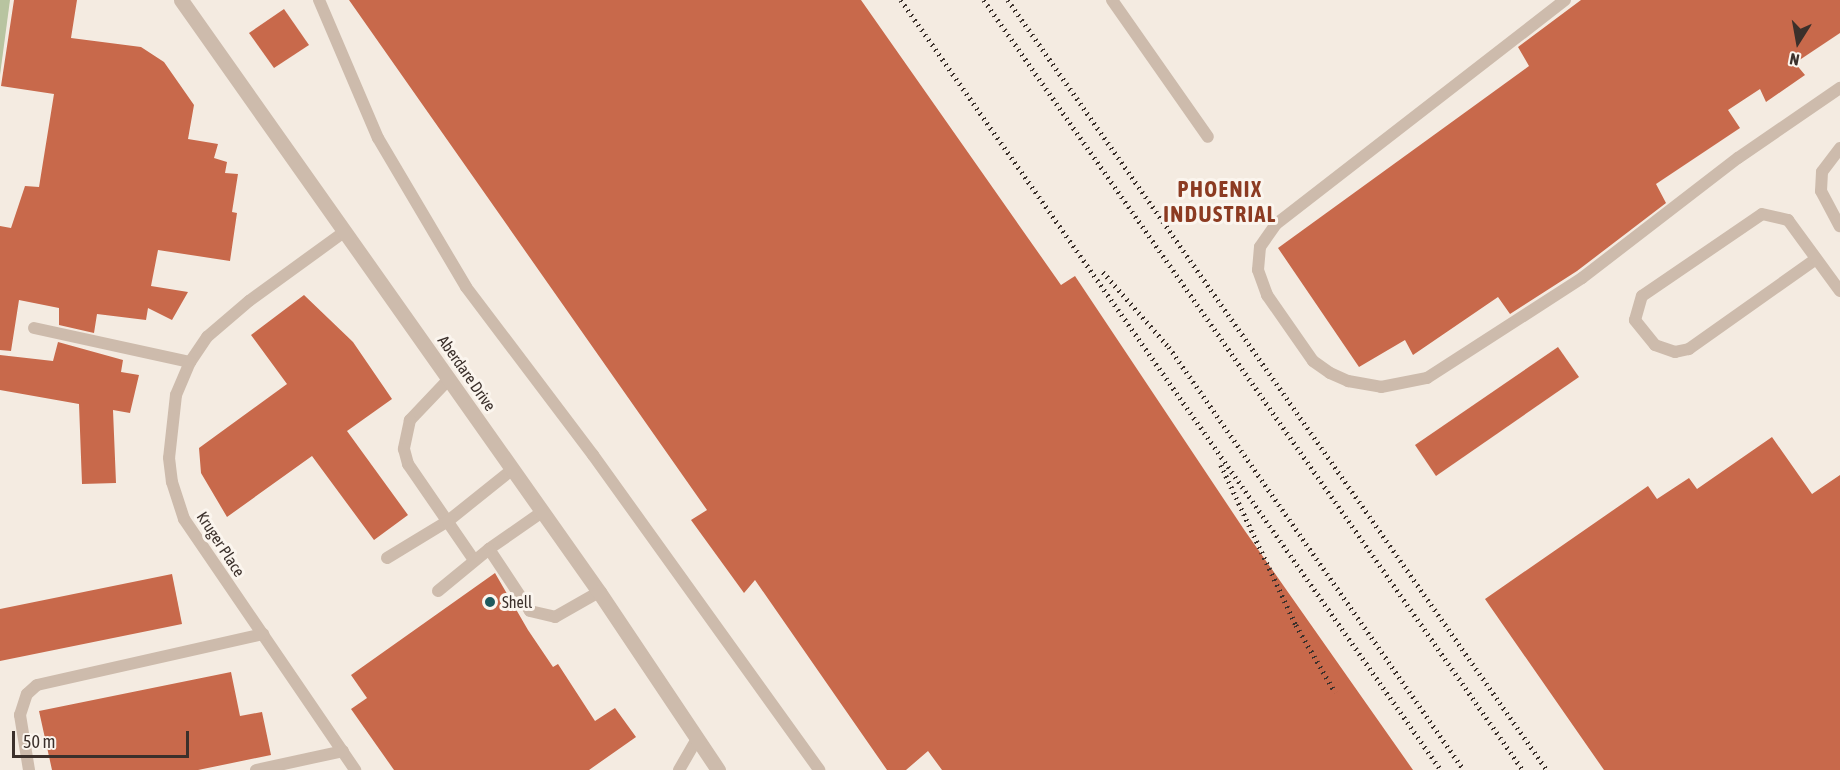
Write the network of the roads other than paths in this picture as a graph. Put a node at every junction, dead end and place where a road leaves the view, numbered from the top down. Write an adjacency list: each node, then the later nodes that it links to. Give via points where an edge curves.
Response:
1 (182, 0): 9 (street, Aberdare Drive)
2 (319, 0): 31 (lane, via 378,138 466,287 593,455)
3 (1112, 0): 6 (lane)
4 (1565, 0): 5 (lane, via 1276,224 1260,247 1258,270 1267,295 1313,361 1330,373 1381,387 1427,378 1581,278 1738,158)
5 (1840, 88)
6 (1208, 137)
7 (1840, 148): 8 (lane, via 1822,172 1821,191)
8 (1840, 226)
9 (344, 232): 13 (lane, Kruger Place, via 241,308 207,337); 14 (street, Aberdare Drive)
10 (1816, 259): 10 (lane, via 1788,220 1762,214 1642,296 1635,320 1655,345 1675,352 1689,349); 11 (lane)
11 (1840, 291)
12 (34, 328): 13 (lane)
13 (190, 362): 23 (lane, Kruger Place, via 176,395 170,433 172,482 184,519)
14 (449, 379): 15 (street, Aberdare Drive); 17 (lane, via 410,420 404,449 408,464)
15 (513, 469): 16 (street, Aberdare Drive); 17 (lane)
16 (542, 512): 18 (lane); 22 (street, Aberdare Drive)
17 (448, 521): 19 (lane); 20 (lane)
18 (489, 549): 20 (lane); 22 (lane, via 530,611 538,616 555,618)
19 (387, 558)
20 (474, 560): 21 (lane)
21 (438, 591)
22 (599, 592): 24 (street, Aberdare Drive)
23 (263, 634): 25 (lane, Kruger Place); 26 (lane, via 37,685 27,694 20,715)
24 (696, 740): 29 (lane); 30 (street, Aberdare Drive)
25 (343, 751): 27 (lane); 28 (lane, Kruger Place)
26 (29, 770)
27 (256, 770)
28 (355, 770)
29 (679, 770)
30 (718, 770)
31 (819, 770)

